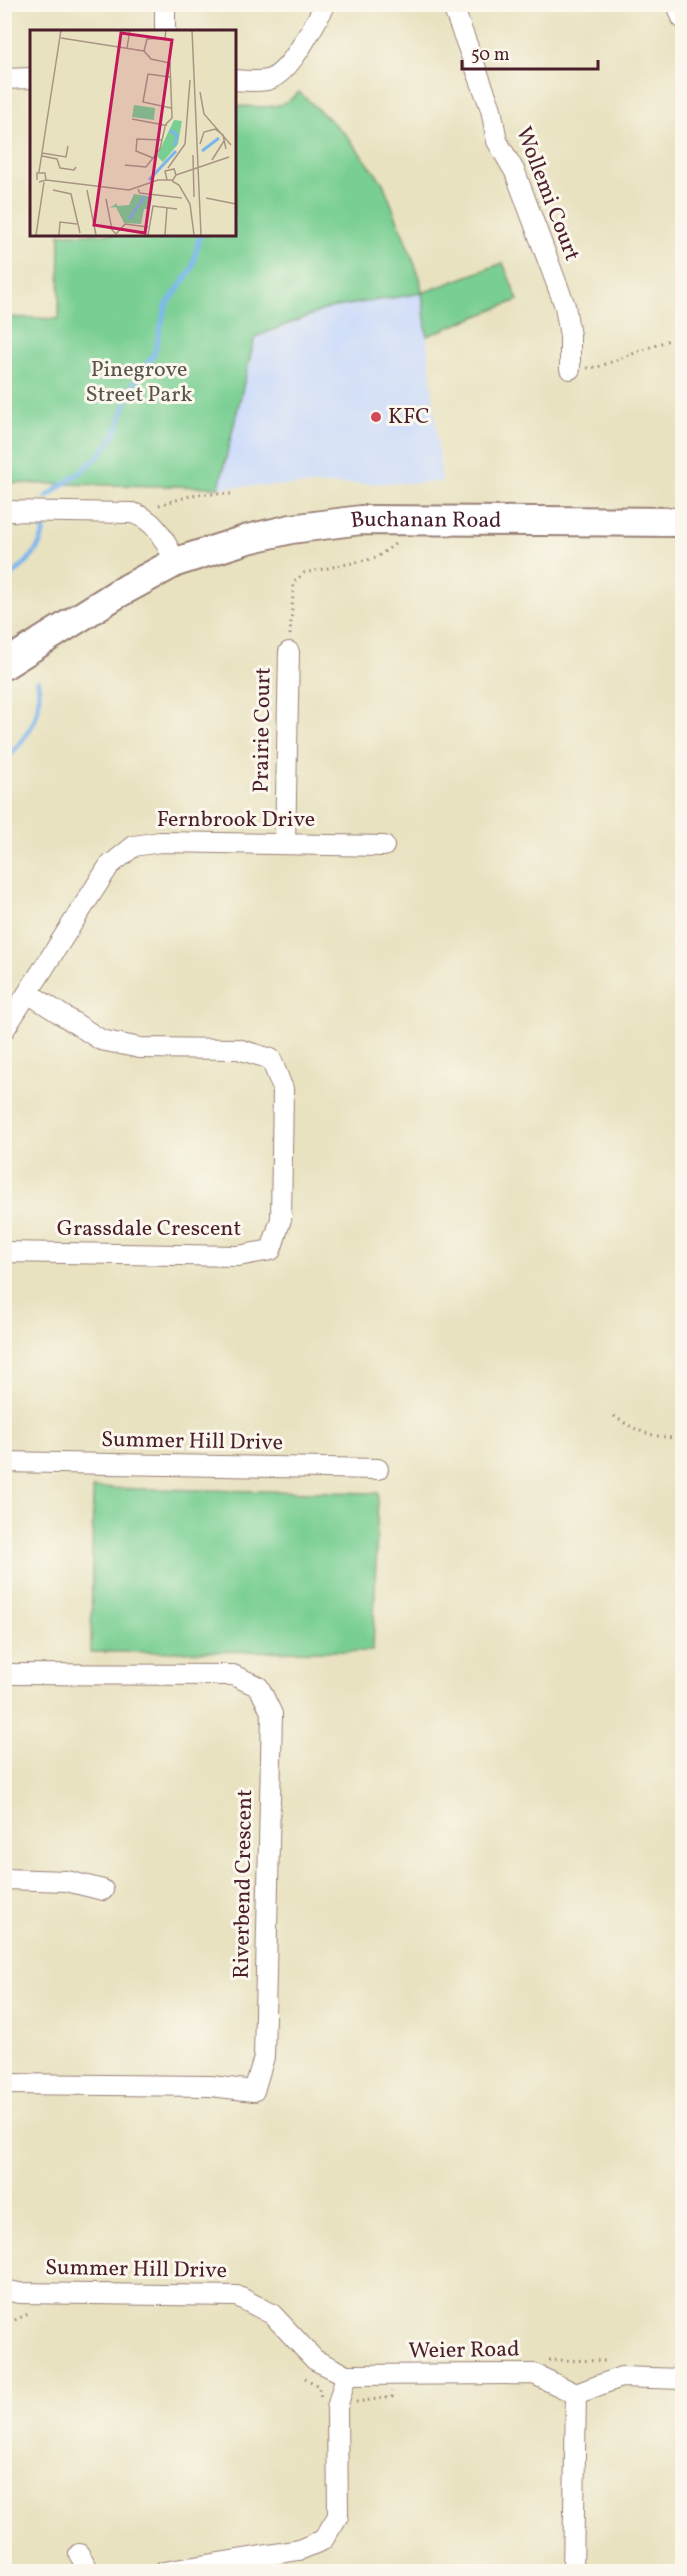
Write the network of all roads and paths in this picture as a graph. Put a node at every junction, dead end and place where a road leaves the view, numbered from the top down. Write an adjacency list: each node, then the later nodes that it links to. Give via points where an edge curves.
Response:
1 (165, 4): 6 (street)
2 (326, 4): 9 (street, via 278,75 266,80)
3 (452, 4): 11 (street, Wollemi Court, via 491,109 498,141 515,172 565,306)
4 (677, 4): 5 (street)
5 (682, 18)
6 (165, 30)
7 (30, 78): 8 (street)
8 (4, 79)
9 (236, 80)
10 (682, 335): 11 (path, via 598,367)
11 (570, 369)
12 (233, 494): 14 (path, via 197,494 161,504)
13 (4, 511): 14 (street)
14 (143, 516): 17 (street, via 159,531)
15 (682, 522): 17 (main road, Buchanan Road, via 361,520 291,529)
16 (399, 540): 19 (path, via 376,558 304,573 294,582)
17 (176, 562): 18 (main road, Buchanan Road)
18 (117, 594): 20 (main road, Buchanan Road); 21 (main road, Buchanan Road)
19 (289, 652): 22 (street, Prairie Court)
20 (4, 665)
21 (4, 687)
22 (285, 844): 23 (street, Fernbrook Drive); 24 (street, Fernbrook Drive, via 160,842 134,846 109,866)
23 (384, 846)
24 (28, 993): 25 (street, Fernbrook Drive); 26 (street, Grassdale Crescent, via 101,1041 140,1048 238,1049 271,1059 283,1089 281,1219 271,1250 238,1256)
25 (4, 1030)
26 (4, 1252)
27 (614, 1416): 28 (path, via 634,1430)
28 (682, 1438)
29 (4, 1462): 30 (street, Summer Hill Drive)
30 (378, 1469)
31 (4, 1674): 34 (street, Riverbend Crescent, via 233,1675 259,1687 272,1714 264,2057 254,2091 210,2086)
32 (4, 1879): 33 (street, via 67,1881)
33 (103, 1890)
34 (4, 2084)
35 (4, 2290): 40 (street, Summer Hill Drive, via 237,2296 272,2314 315,2360)
36 (41, 2313): 37 (path, via 30,2313)
37 (4, 2325)
38 (543, 2360): 39 (path)
39 (613, 2361)
40 (346, 2375): 41 (street, Weier Road); 45 (street)
41 (392, 2377): 44 (street, Weier Road, via 534,2374); 45 (path, via 392,2397 354,2403)
42 (305, 2378): 45 (path, via 318,2386 321,2398)
43 (682, 2379): 44 (street, via 621,2377)
44 (576, 2394): 49 (street)
45 (339, 2401): 48 (street, via 339,2516 322,2540 299,2550)
46 (79, 2554): 47 (street)
47 (90, 2571)
48 (163, 2571)
49 (573, 2571)

